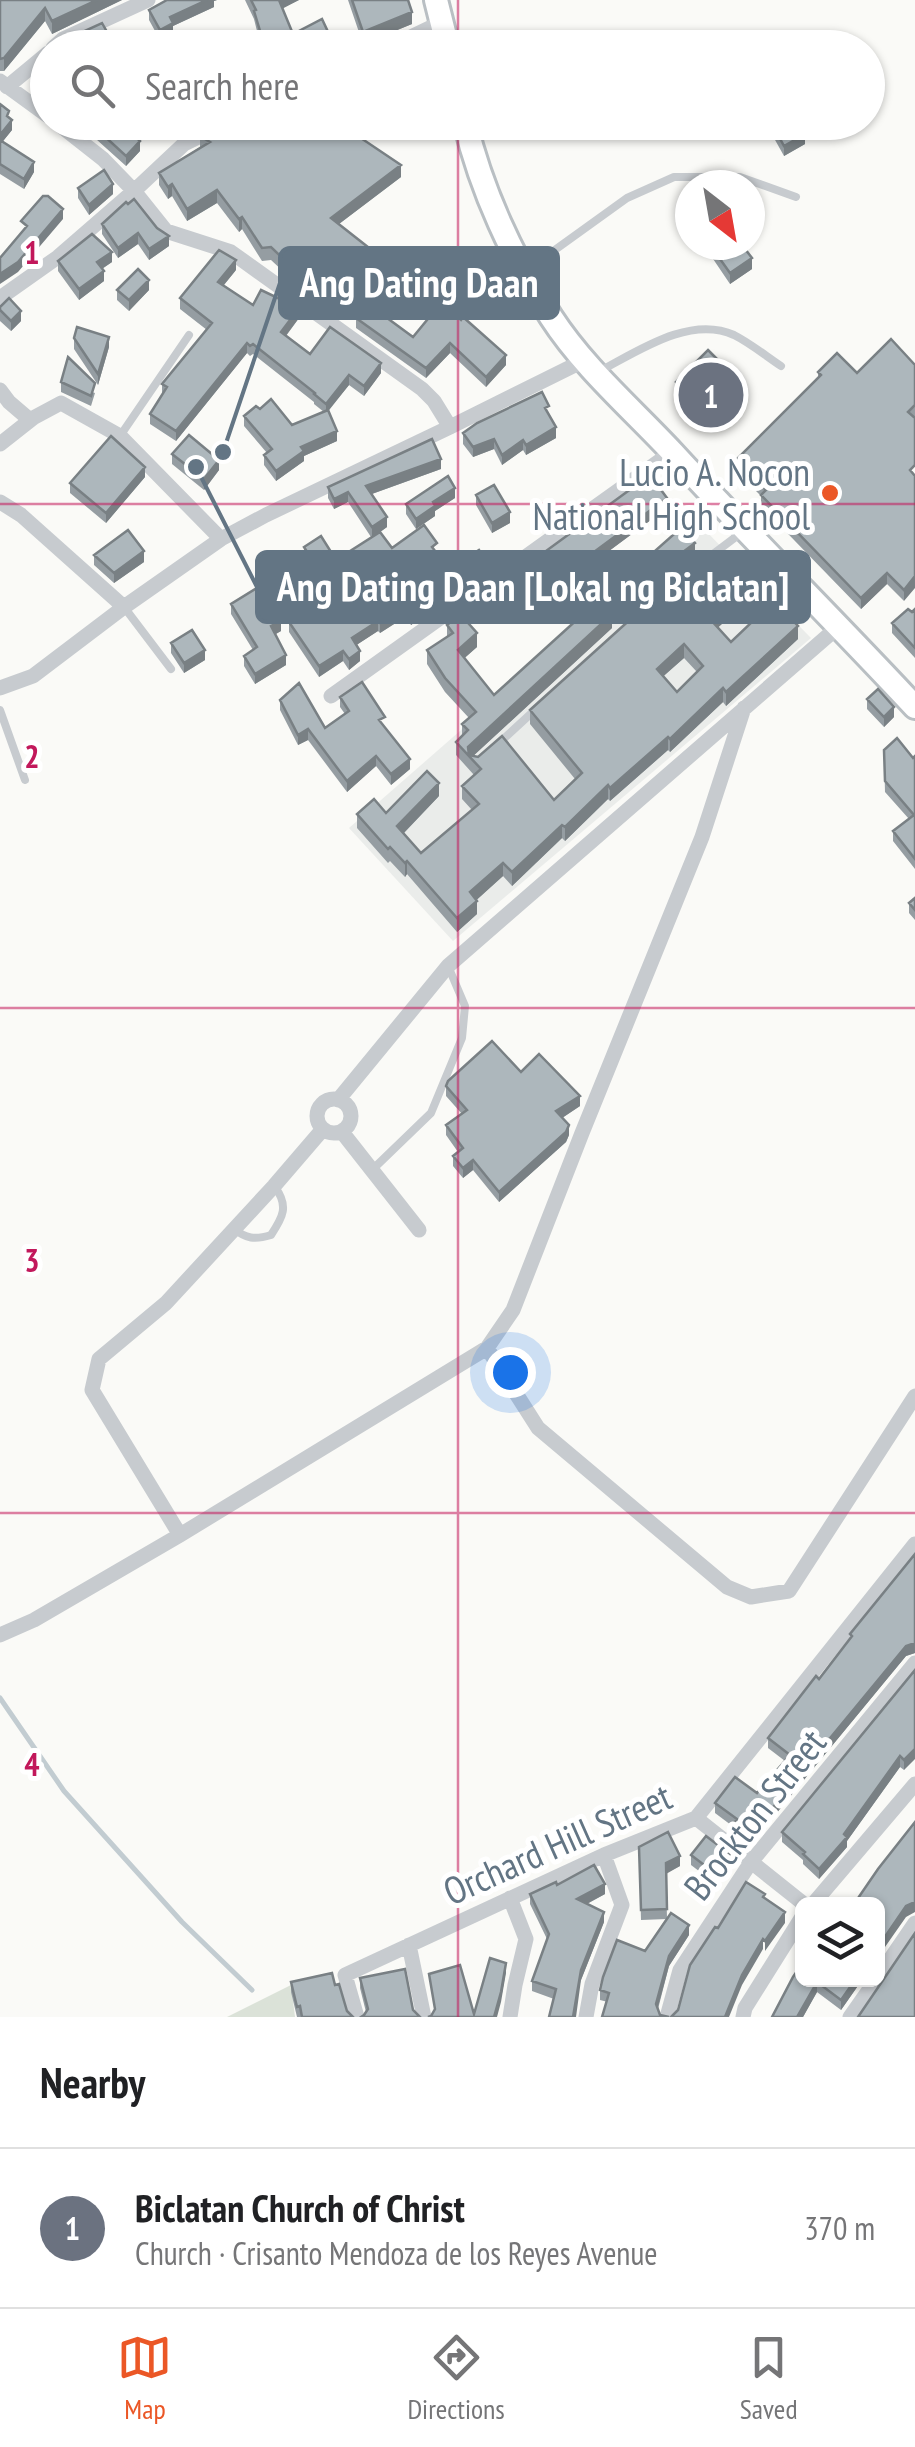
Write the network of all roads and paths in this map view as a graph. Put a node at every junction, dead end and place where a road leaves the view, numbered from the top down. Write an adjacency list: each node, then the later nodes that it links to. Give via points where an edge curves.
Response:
1 (148, 0): 3 (street)
2 (439, 11): 4 (street)
3 (84, 30)
4 (413, 30)
5 (30, 65): 6 (street)
6 (4, 84): 7 (street)
7 (30, 103)
8 (79, 140): 11 (street)
9 (192, 140): 11 (street)
10 (470, 140): 13 (main road)
11 (134, 191): 14 (street); 20 (street, via 166,231 231,252 422,389)
12 (796, 196): 13 (lane, via 740,176 674,177 626,198)
13 (524, 272): 16 (main road)
14 (0, 298)
15 (189, 335): 21 (lane)
16 (590, 366): 17 (lane, via 704,328 733,334); 20 (street); 23 (main road)
17 (781, 366)
18 (0, 390): 19 (street)
19 (30, 420): 21 (street, via 60,403); 22 (street)
20 (450, 428): 26 (street)
21 (120, 436): 26 (street)
22 (0, 444)
23 (672, 452): 25 (main road); 32 (street)
24 (0, 502): 28 (street)
25 (744, 530): 27 (lane); 29 (main road)
26 (221, 539): 28 (street)
27 (682, 577)
28 (124, 607): 30 (lane); 31 (street, via 33,676)
29 (838, 627): 34 (main road); 35 (street)
30 (172, 669)
31 (0, 688)
32 (330, 696)
33 (544, 702): 37 (lane)
34 (914, 702)
35 (744, 708): 39 (street); 47 (street, via 702,837 513,1310)
36 (0, 710): 38 (lane)
37 (489, 752)
38 (25, 780)
39 (448, 966): 40 (street); 43 (lane, via 464,1006 462,1038 431,1114)
40 (338, 1100): 41 (street, via 319,1108); 42 (street, via 351,1116)
41 (323, 1129): 42 (street); 44 (street)
42 (342, 1132): 43 (street)
43 (372, 1170): 46 (street)
44 (274, 1186): 45 (street); 45 (lane, via 284,1209 271,1235 254,1240)
45 (233, 1228): 49 (street, via 166,1303 99,1359 92,1390)
46 (419, 1230)
47 (488, 1348): 48 (street, via 538,1428 728,1587 751,1597 789,1591); 49 (street)
48 (915, 1396)
49 (180, 1536): 51 (street)
50 (915, 1544): 54 (street, Orchard Hill Street)
51 (0, 1635)
52 (915, 1663): 56 (street, Brockton Street)
53 (915, 1784): 58 (street)
54 (696, 1818): 55 (street, Orchard Hill Street); 56 (street)
55 (604, 1855): 59 (street, Orchard Hill Street); 68 (street, via 622,1905)
56 (750, 1862): 57 (street); 69 (street, Brockton Street, via 680,1970)
57 (795, 1897)
58 (819, 1897)
59 (510, 1898): 62 (street, Orchard Hill Street); 67 (street, via 526,1940)
60 (915, 1923): 63 (street)
61 (795, 1929): 70 (street)
62 (408, 1945): 65 (street, Orchard Hill Street, via 345,1974); 66 (street)
63 (885, 1966)
64 (871, 1987): 71 (street)
65 (358, 2017)
66 (424, 2017)
67 (510, 2017)
68 (586, 2017)
69 (667, 2017)
70 (742, 2017)
71 (850, 2017)

